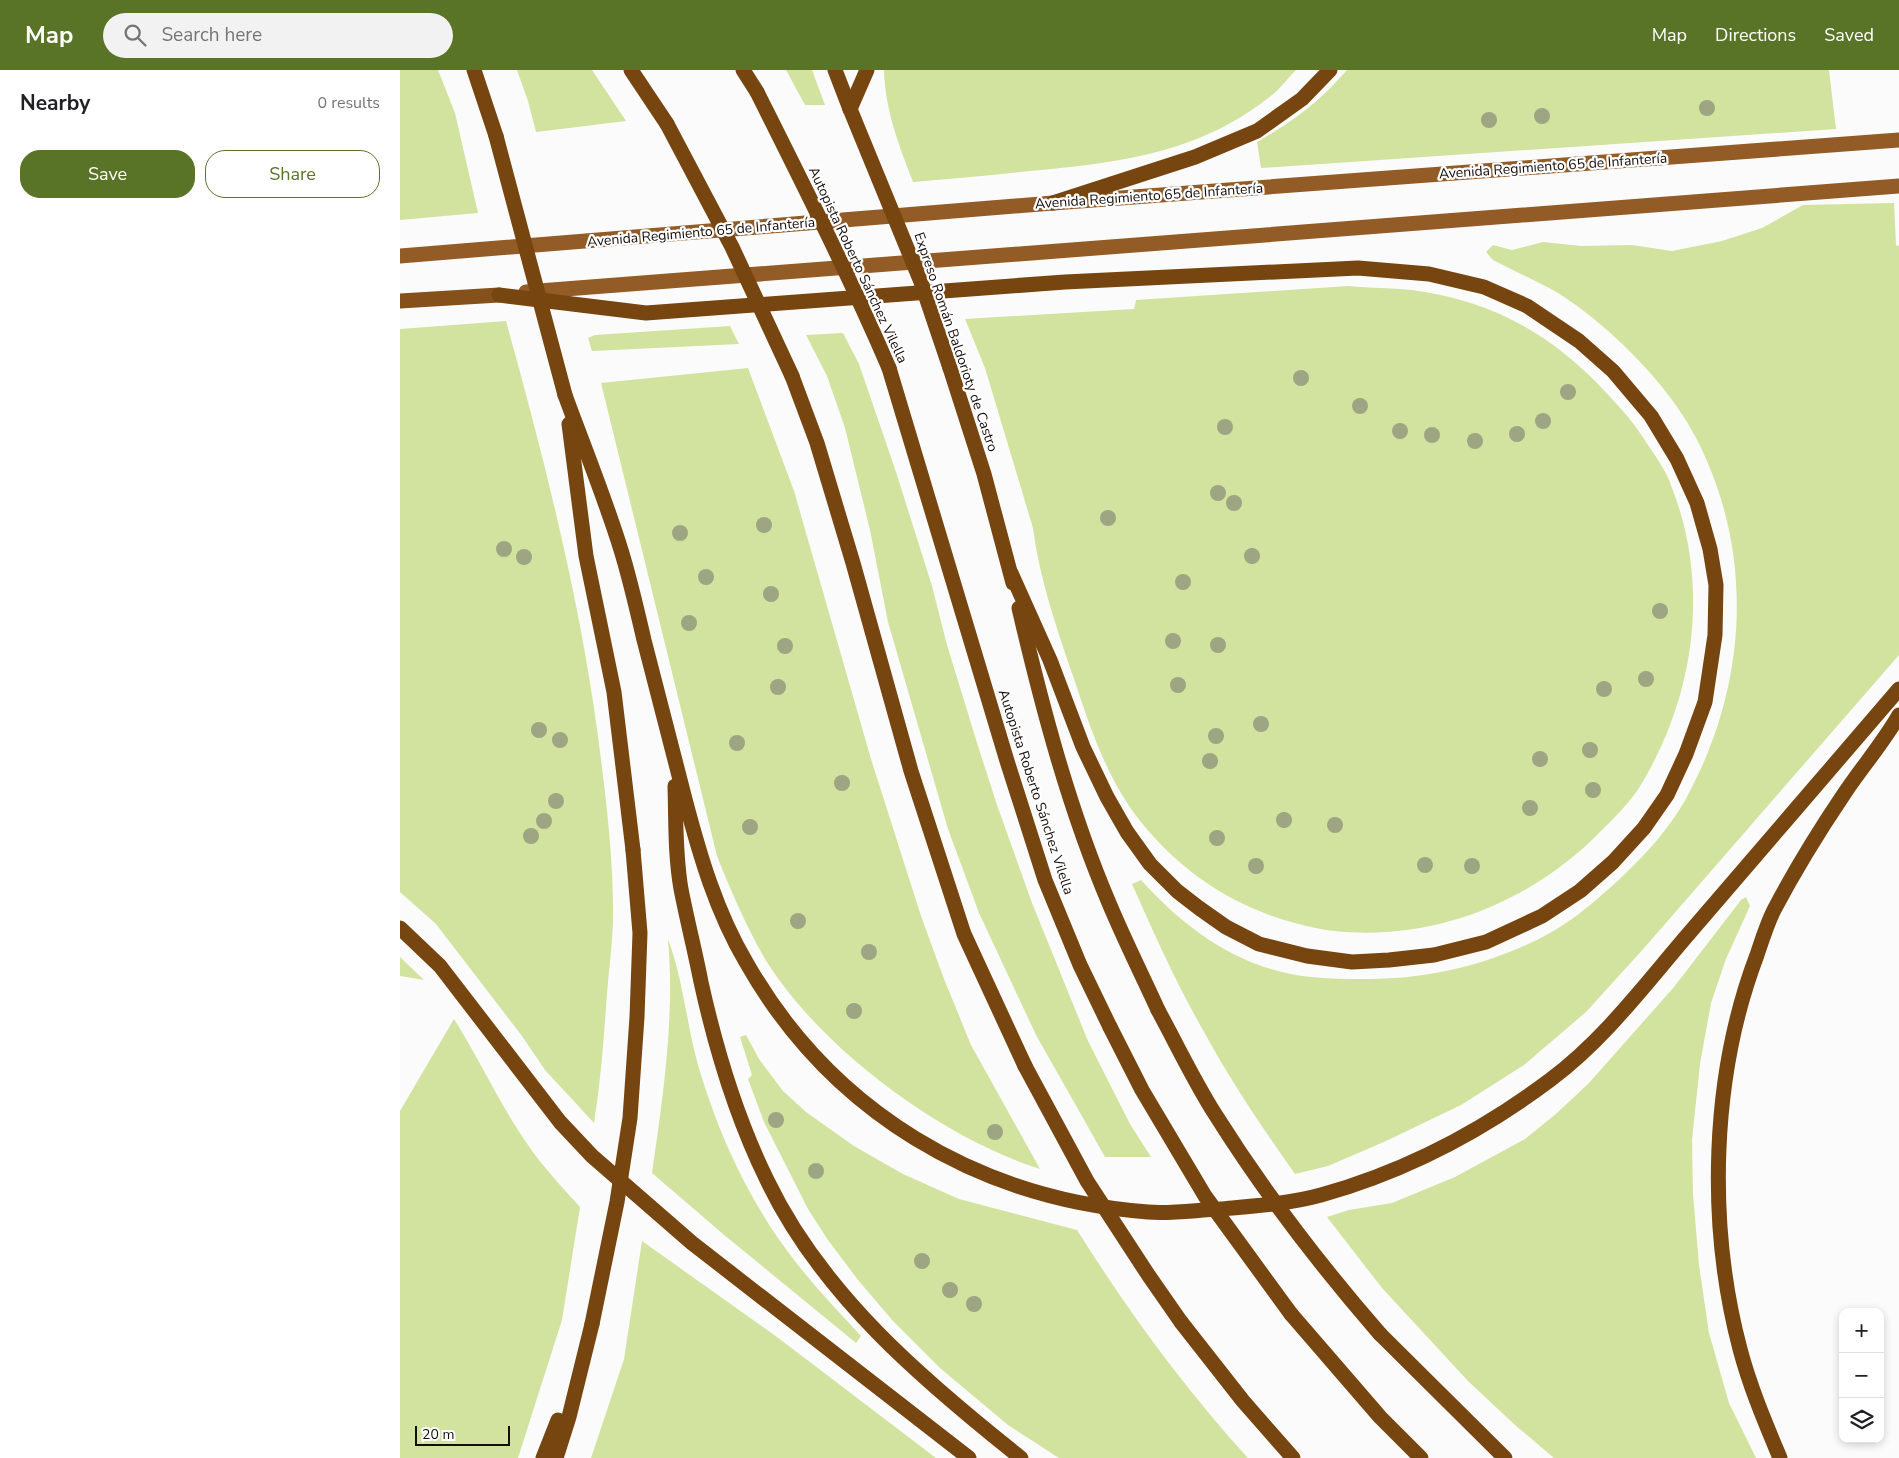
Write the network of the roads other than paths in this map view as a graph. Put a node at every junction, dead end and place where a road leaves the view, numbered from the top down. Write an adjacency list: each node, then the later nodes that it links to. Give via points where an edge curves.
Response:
1 (474, 70): 14 (highway, bridge, via 496,136)
2 (631, 70): 25 (highway, bridge, via 667,124 732,247 792,376 817,443 911,771 964,934 1025,1066 1087,1181 1148,1276 1243,1401)
3 (743, 70): 26 (highway, Autopista Roberto Sánchez Vilella, bridge, via 828,233 889,368 1006,761 1045,880 1110,1027 1142,1090 1205,1196 1291,1314 1380,1417)
4 (835, 70): 7 (highway, Expreso Román Baldorioty de Castro)
5 (867, 70): 7 (highway)
6 (1330, 70): 10 (highway, via 1302,99 1257,131 1195,157)
7 (850, 109): 15 (highway, Expreso Román Baldorioty de Castro, bridge, via 920,282 950,368 984,474)
8 (1899, 140): 10 (main road, Avenida Regimiento 65 de Infantería)
9 (1899, 186): 12 (main road)
10 (1053, 203): 11 (main road, Avenida Regimiento 65 de Infantería)
11 (400, 256)
12 (499, 294): 13 (highway); 15 (highway, via 646,313 1065,282 1358,268 1429,274 1484,287 1527,306 1579,341 1613,371 1651,416 1677,459 1697,502 1716,584 1715,636 1705,702 1667,795 1644,828 1587,886 1542,916 1486,942 1434,955 1352,962 1307,956 1259,944 1199,908 1176,891 1150,864 1127,832 1087,755 1050,660)
13 (400, 302)
14 (565, 395): 18 (highway, via 621,549); 20 (highway, bridge, via 586,556 614,692 640,933 630,1118 617,1202)
15 (1011, 574): 27 (highway, bridge, via 1041,702 1077,816 1109,902 1158,1010 1214,1113 1276,1204 1348,1297 1380,1334)
16 (1899, 690): 18 (highway, via 1607,1031 1515,1105 1462,1138 1363,1182 1317,1196 1272,1204 1153,1213 1051,1198 992,1178 911,1137 865,1105 820,1062 782,1019 747,965 722,918 701,859)
17 (1899, 715): 28 (highway, via 1888,736 1844,793 1773,912 1734,1027 1722,1097 1719,1212 1726,1276 1742,1356 1753,1393)
18 (675, 762): 24 (highway, via 676,837 681,888 705,999 722,1068 742,1126 767,1182 804,1244 857,1310 936,1388)
19 (400, 928): 23 (highway, via 440,966 560,1122 592,1156 692,1243)
20 (585, 1354): 21 (highway); 22 (highway)
21 (543, 1458)
22 (556, 1458)
23 (969, 1458)
24 (1021, 1458)
25 (1293, 1458)
26 (1421, 1458)
27 (1505, 1458)
28 (1780, 1458)

